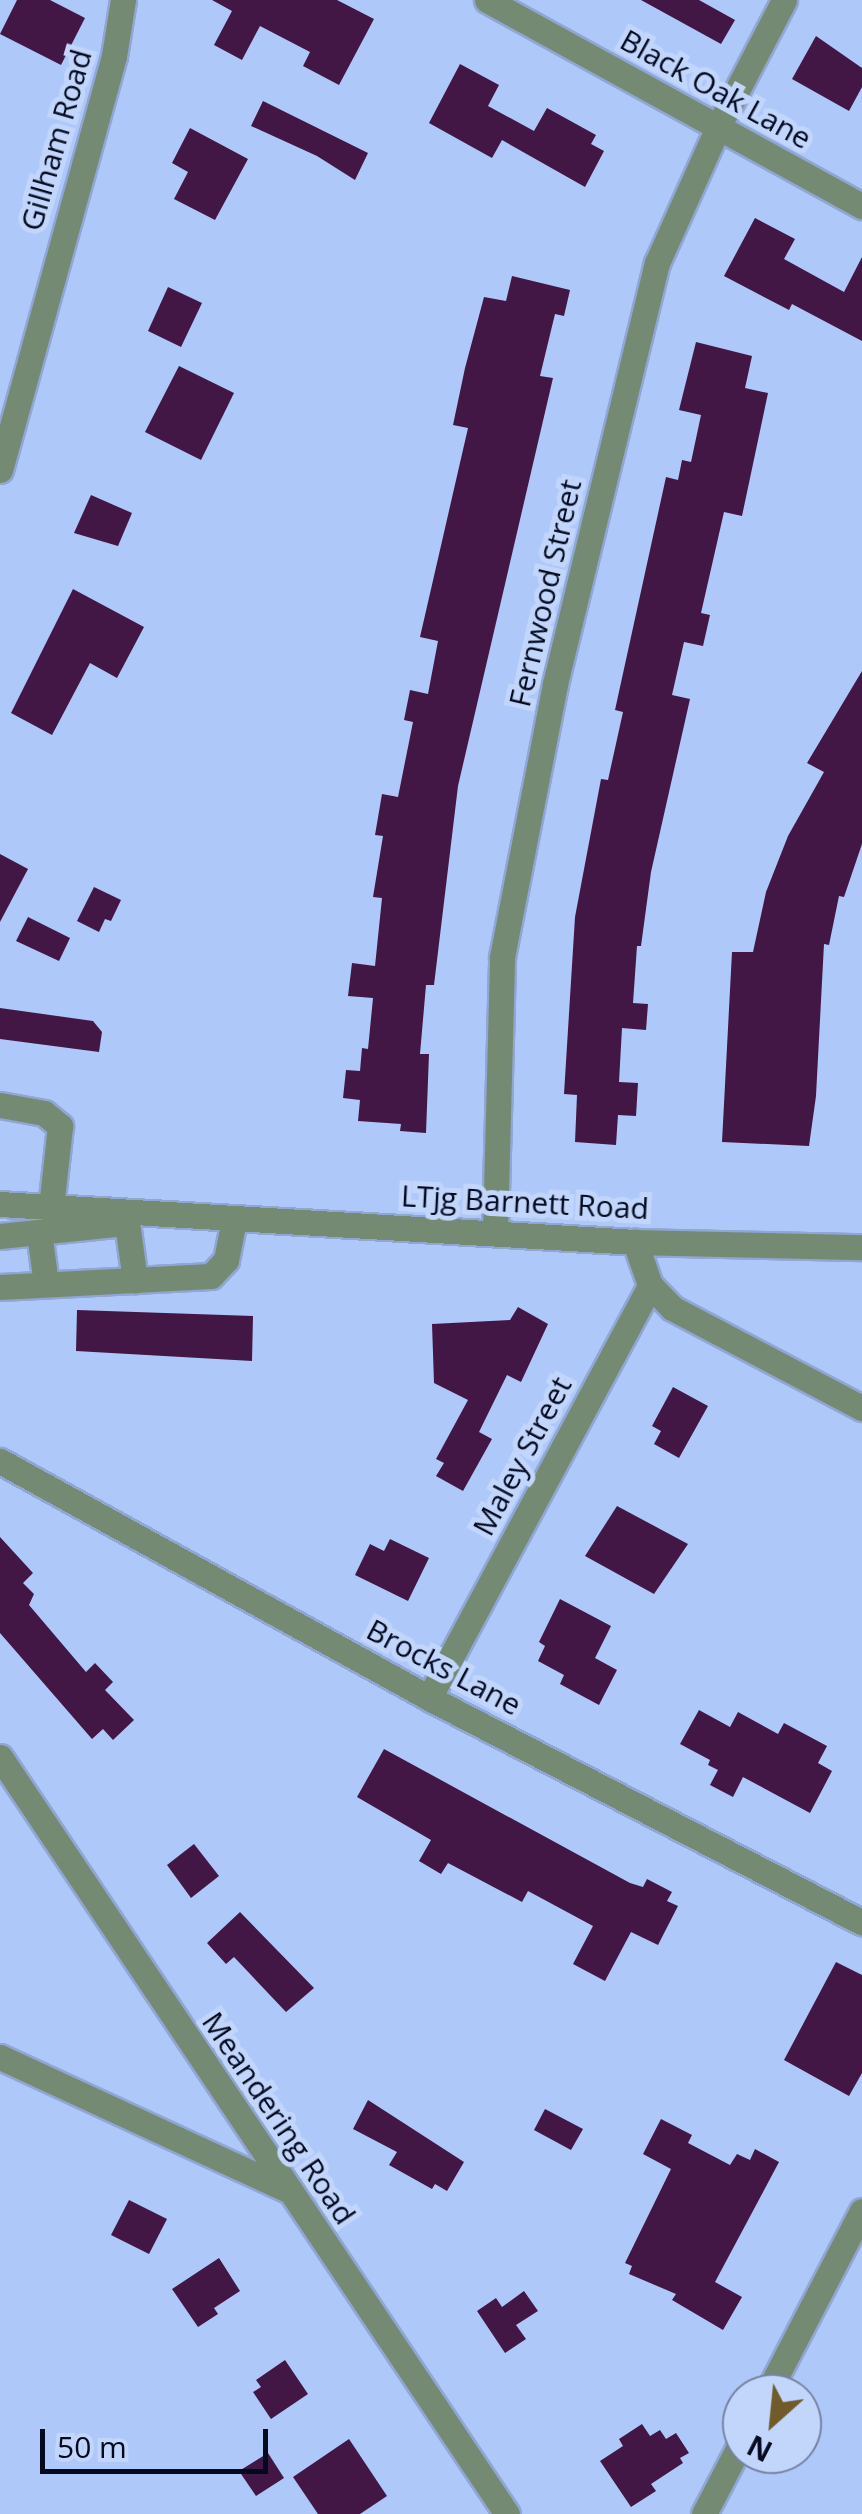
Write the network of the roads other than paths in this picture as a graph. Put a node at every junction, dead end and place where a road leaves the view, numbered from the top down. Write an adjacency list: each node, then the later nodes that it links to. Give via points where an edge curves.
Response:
1 (123, 0): 6 (street, Gillham Road, via 114,56)
2 (487, 0): 4 (street, Black Oak Lane)
3 (784, 0): 4 (street, Fernwood Street)
4 (718, 127): 5 (street, Black Oak Lane); 13 (street, Fernwood Street, via 657,263 555,684 502,957)
5 (862, 206)
6 (0, 470)
7 (0, 1106): 9 (street, via 44,1113 60,1126)
8 (0, 1204): 9 (street, LTjg Barnett Road)
9 (51, 1207): 10 (street, LTjg Barnett Road)
10 (184, 1217): 11 (street, LTjg Barnett Road); 12 (street, LTjg Barnett Road)
11 (234, 1220): 13 (street, LTjg Barnett Road); 18 (street, via 226,1260 211,1276)
12 (126, 1223): 14 (street, LTjg Barnett Road); 18 (street)
13 (495, 1230): 16 (street, LTjg Barnett Road)
14 (39, 1232): 15 (street, LTjg Barnett Road); 19 (street)
15 (0, 1236)
16 (635, 1242): 17 (street, LTjg Barnett Road); 20 (street)
17 (862, 1248)
18 (135, 1280): 19 (street)
19 (46, 1284): 21 (street)
20 (650, 1286): 22 (street, via 672,1308); 24 (street, Maley Street)
21 (0, 1287)
22 (862, 1408)
23 (0, 1461): 24 (street, Brocks Lane)
24 (430, 1698): 26 (street, Brocks Lane)
25 (0, 1756): 28 (street, Meandering Road)
26 (862, 1922)
27 (0, 2057): 28 (street)
28 (288, 2190): 32 (street, Meandering Road)
29 (862, 2211): 30 (street)
30 (776, 2374)
31 (725, 2474): 33 (street)
32 (507, 2514)
33 (704, 2514)

